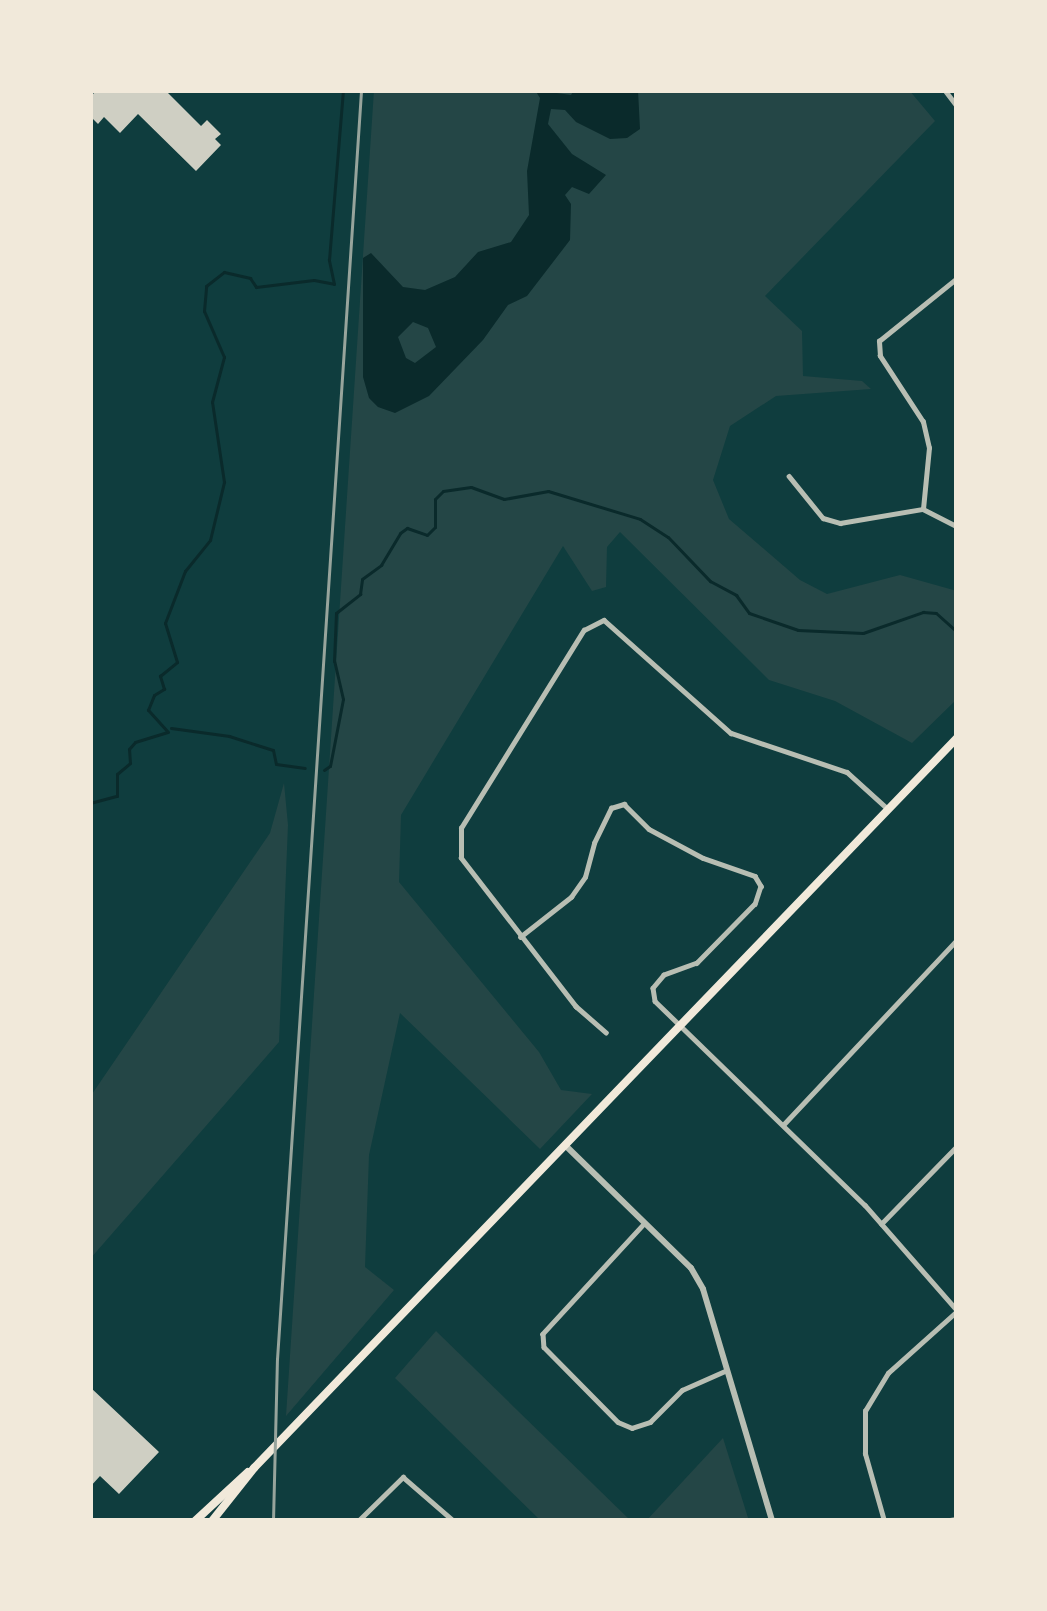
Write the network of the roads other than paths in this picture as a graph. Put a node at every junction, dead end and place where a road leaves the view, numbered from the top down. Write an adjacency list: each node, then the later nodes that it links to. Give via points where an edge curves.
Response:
1 (945, 90): 2 (street)
2 (957, 106)
3 (957, 278): 5 (street, via 879,341 880,356 923,422)
4 (789, 476): 5 (street, via 823,518 840,523)
5 (923, 509): 6 (street)
6 (957, 526)
7 (957, 738): 8 (main road)
8 (888, 809): 9 (street, via 847,772 731,733 604,620 584,630 460,828 460,858); 11 (main road)
9 (520, 937): 11 (street, via 571,897 610,808 624,804 667,838 755,875 755,904 697,963 653,988); 12 (street)
10 (957, 940): 13 (street)
11 (682, 1026): 13 (street); 15 (main road)
12 (607, 1033)
13 (783, 1125): 17 (street)
14 (957, 1146): 17 (street)
15 (567, 1147): 16 (street); 20 (main road)
16 (645, 1223): 19 (street, via 692,1268); 19 (street, via 543,1334 544,1347 632,1428 650,1422 682,1390)
17 (881, 1224): 18 (street)
18 (957, 1311): 27 (street, via 888,1373 865,1411 865,1454)
19 (729, 1369): 26 (street)
20 (254, 1468): 22 (main road); 23 (main road)
21 (956, 1519): 28 (street)
22 (196, 1521)
23 (212, 1521)
24 (358, 1521): 25 (street, via 403,1477)
25 (454, 1521)
26 (772, 1521)
27 (884, 1521)
28 (944, 1521)

